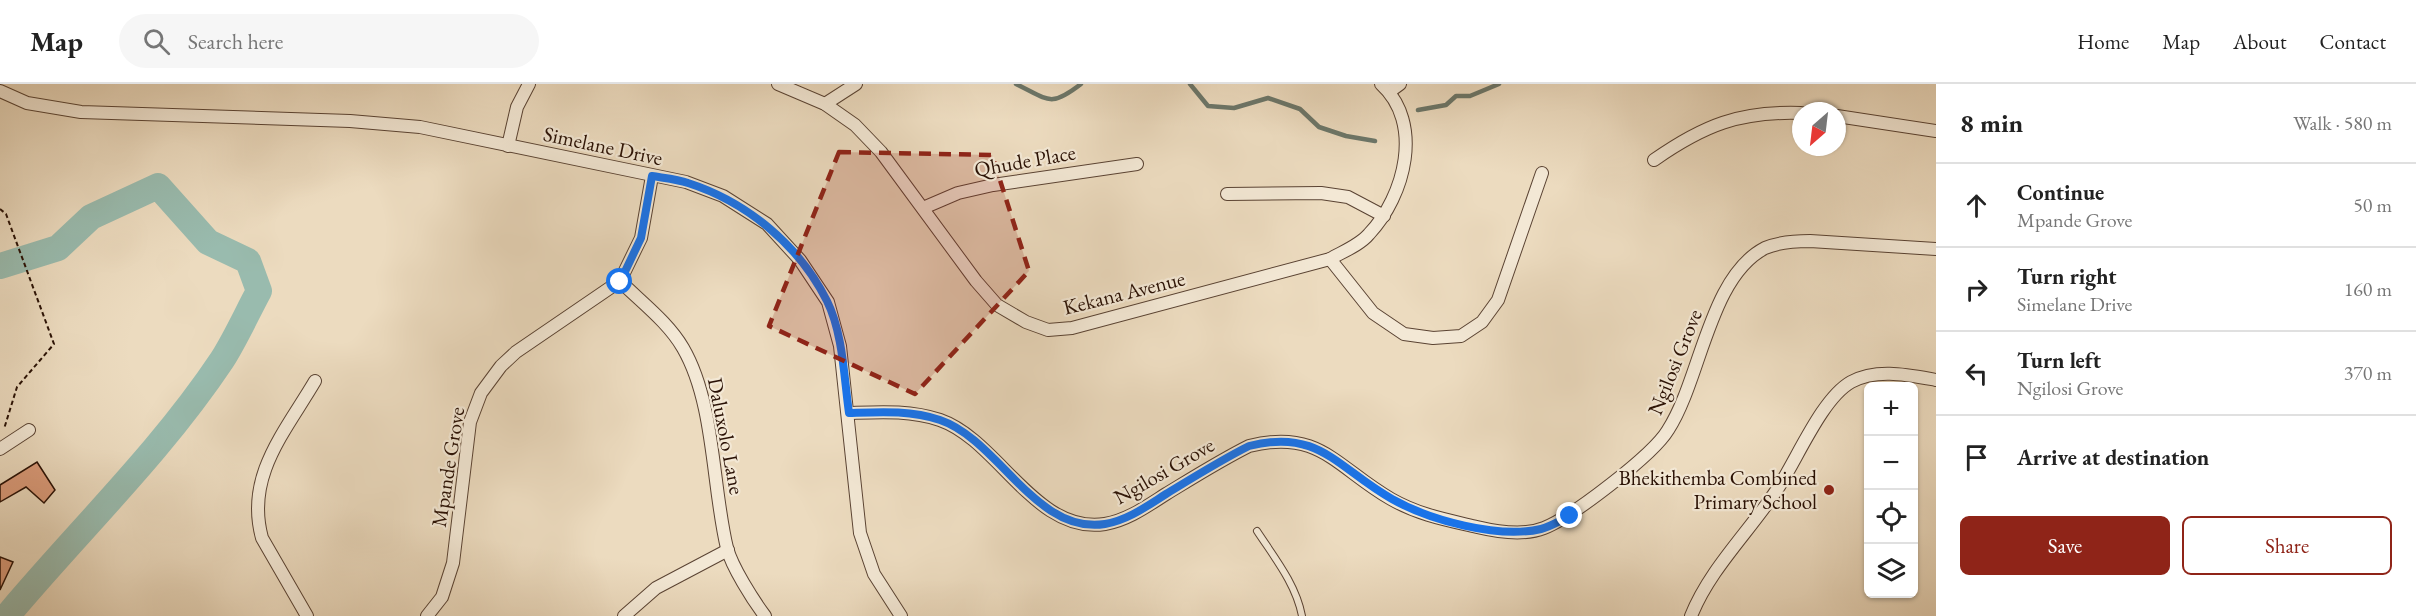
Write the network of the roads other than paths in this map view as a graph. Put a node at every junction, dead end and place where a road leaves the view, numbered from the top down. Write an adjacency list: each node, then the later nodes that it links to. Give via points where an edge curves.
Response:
1 (528, 84): 11 (street, via 517,107)
2 (778, 84): 7 (street, Kekana Avenue)
3 (856, 84): 7 (street)
4 (1400, 84): 5 (street)
5 (1385, 88): 18 (street, Kekana Avenue, via 1398,103 1405,160 1400,185)
6 (0, 91): 11 (street, Simelane Drive, via 27,103 81,112 350,121 420,127)
7 (825, 104): 17 (street, Kekana Avenue, via 855,125 881,152)
8 (1792, 114): 12 (street, via 1748,116 1719,123 1697,132)
9 (1846, 117): 10 (street)
10 (1936, 131)
11 (508, 146): 15 (street, Simelane Drive)
12 (1654, 160)
13 (1137, 164): 17 (street, Qhude Place, via 993,185 958,193)
14 (1542, 173): 20 (street, via 1498,300 1482,322 1461,336 1404,334 1373,313)
15 (652, 176): 21 (street, via 641,238); 24 (street, Simelane Drive, via 686,182 723,196 767,224 800,260 828,302 840,346)
16 (1227, 194): 18 (street, via 1321,193 1348,197)
17 (923, 208): 20 (street, Kekana Avenue, via 997,305 1048,330 1072,328)
18 (1384, 216): 20 (street, Kekana Avenue, via 1368,236)
19 (1936, 249): 24 (street, Ngilosi Grove, via 1790,242 1764,249 1747,261 1729,284 1668,431 1651,450 1570,516 1542,529 1502,533 1424,515 1391,499 1315,447 1293,440 1249,446 1129,517 1104,524 1075,522 1042,506 972,438 941,420 905,412)
20 (1330, 259)
21 (620, 282): 28 (street, Daluxolo Lane, via 670,329 698,382); 30 (street, Mpande Grove, via 516,352 481,393 470,422 453,563 442,597)
22 (1936, 380): 35 (street, via 1882,374 1849,383 1834,397 1777,490 1709,580)
23 (315, 381): 29 (street, via 269,460 258,491 262,538)
24 (849, 413): 33 (street, Simelane Drive, via 860,533 874,574)
25 (28, 430): 26 (street)
26 (0, 449)
27 (1257, 531): 34 (lane, via 1290,582)
28 (728, 550): 31 (street, via 656,588); 32 (street, Daluxolo Lane)
29 (307, 616)
30 (427, 616)
31 (624, 616)
32 (765, 616)
33 (901, 616)
34 (1302, 616)
35 (1692, 616)

